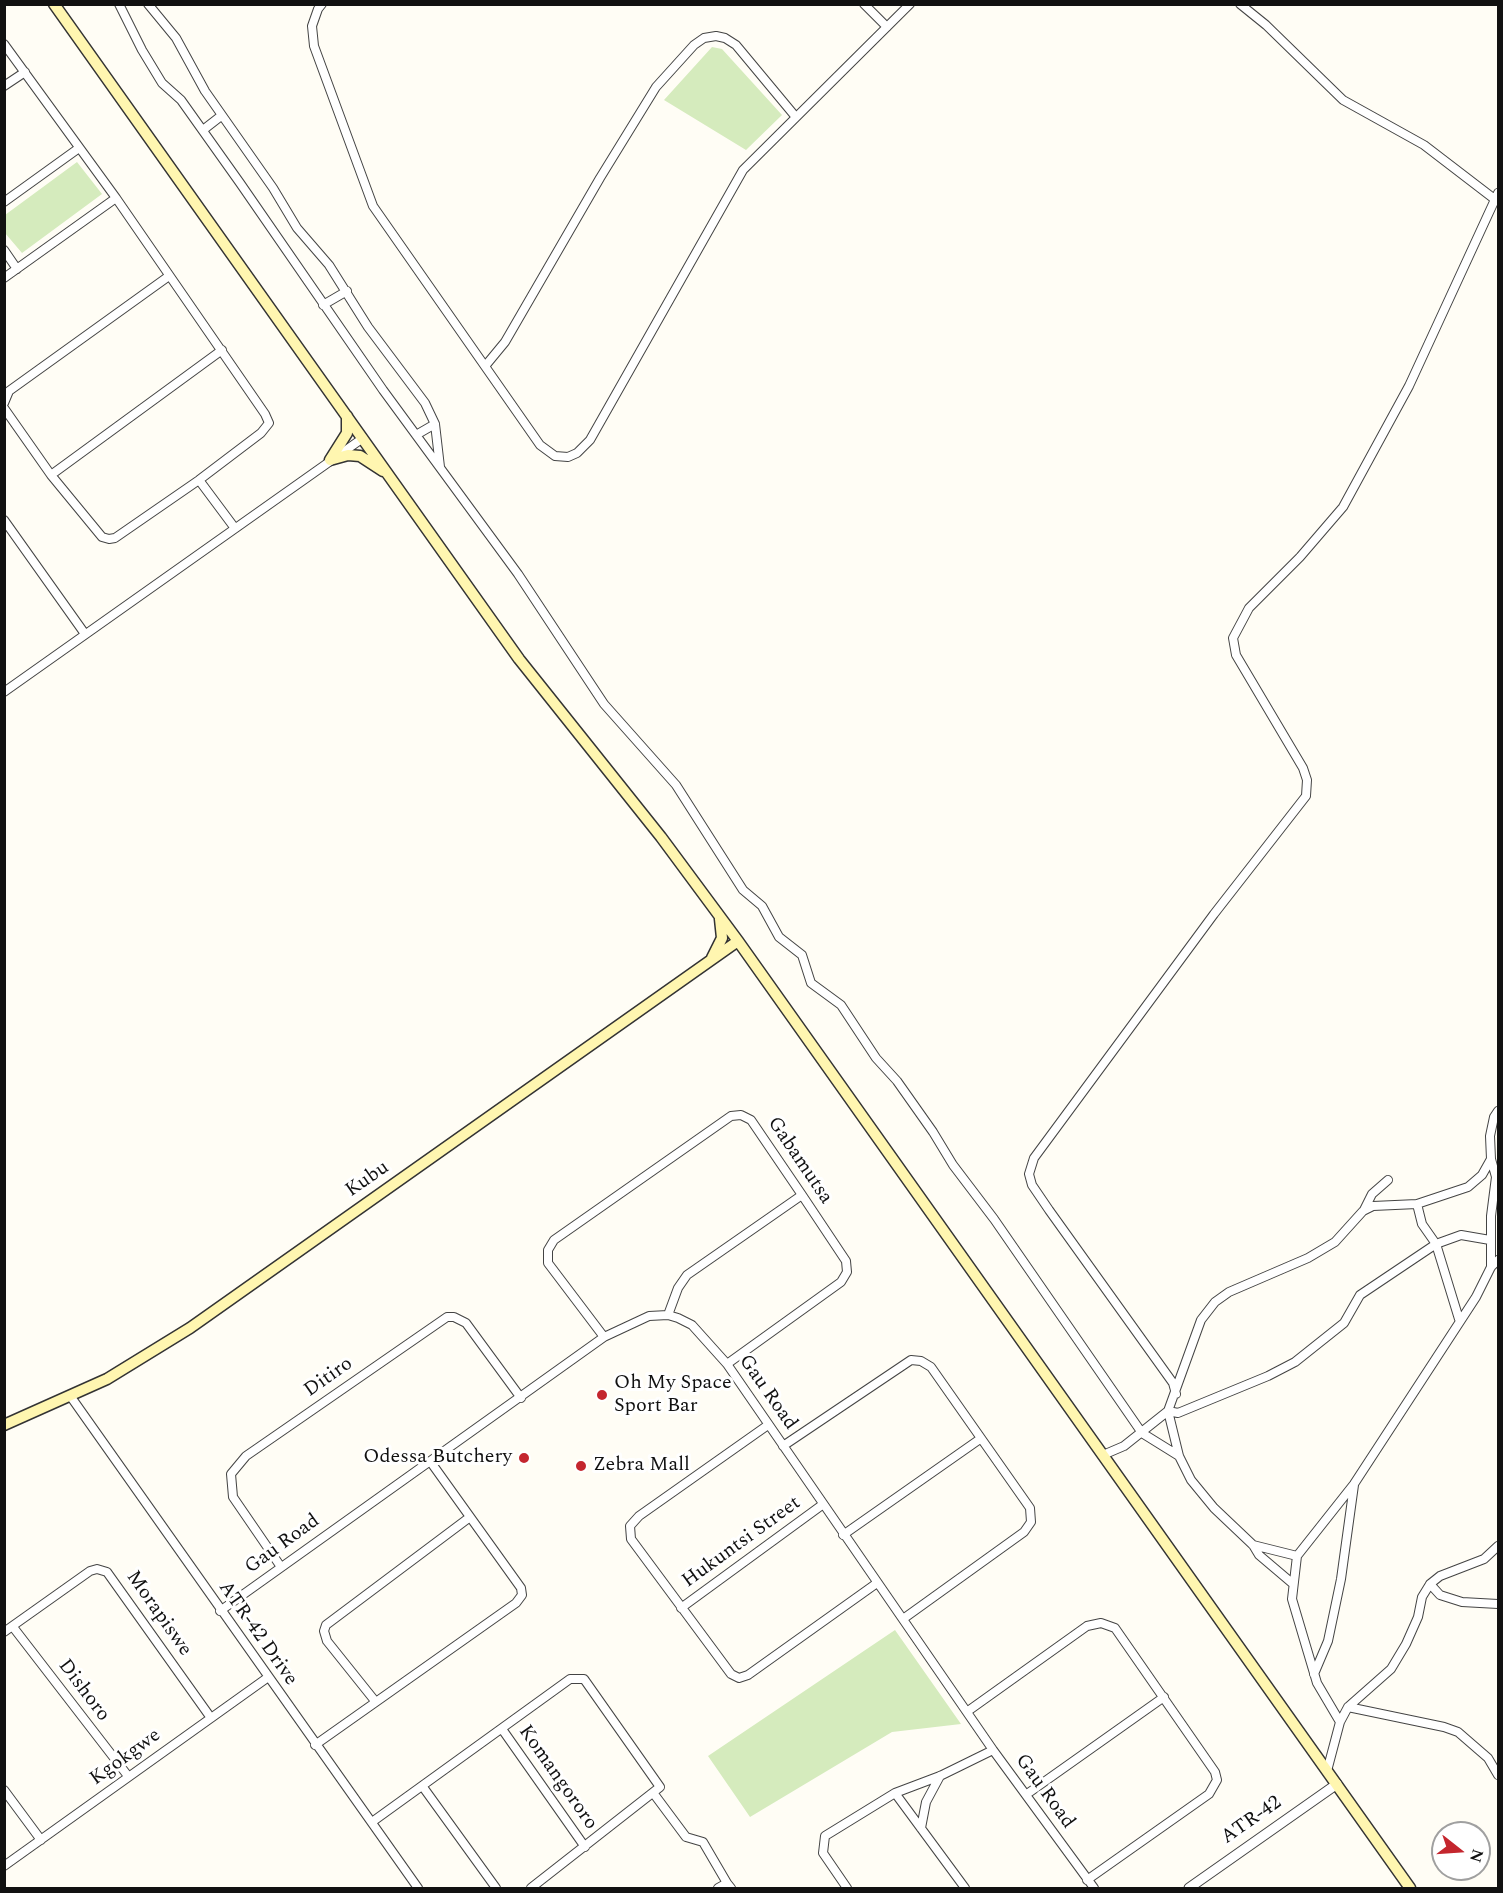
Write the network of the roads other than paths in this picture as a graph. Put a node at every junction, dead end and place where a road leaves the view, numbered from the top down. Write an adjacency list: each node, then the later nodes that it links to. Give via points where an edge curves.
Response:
1 (54, 4): 29 (main road)
2 (119, 4): 14 (street, via 162,83 181,100)
3 (148, 4): 12 (street, via 176,38)
4 (322, 4): 26 (street, via 312,26 314,46 373,206)
5 (864, 4): 8 (street)
6 (910, 4): 8 (street)
7 (1240, 4): 17 (street, via 1343,100 1424,145)
8 (887, 27): 13 (street)
9 (4, 44): 10 (street)
10 (25, 72): 11 (street); 15 (street)
11 (4, 86)
12 (221, 116): 14 (street); 23 (street, via 297,228)
13 (795, 116): 26 (street, via 731,42 716,36 694,45 656,87 505,342); 26 (street, via 743,170 590,440 577,453 555,456 540,445)
14 (203, 130): 24 (street)
15 (79, 148): 16 (street); 18 (street)
16 (116, 198): 20 (street); 21 (street)
17 (1497, 198): 59 (street, via 1409,386 1343,507 1249,608 1233,638 1236,655 1303,768 1306,796 1034,1158 1029,1174 1032,1185 1173,1383)
18 (4, 202)
19 (4, 250): 20 (street)
20 (17, 269): 22 (street)
21 (169, 276): 25 (street); 27 (street, via 9,392)
22 (4, 278)
23 (347, 291): 24 (street); 30 (street, via 368,327 425,403)
24 (323, 304): 31 (street)
25 (222, 350): 35 (street); 37 (street, via 269,423)
26 (486, 365)
27 (4, 403)
28 (4, 408): 35 (street)
29 (347, 416): 32 (main road); 33 (main road, via 347,433)
30 (435, 424): 31 (street); 34 (street)
31 (416, 435): 34 (street)
32 (363, 438): 33 (street); 36 (main road)
33 (330, 460): 36 (main road, via 360,456); 39 (street)
34 (440, 468): 65 (street, via 518,574 604,704 676,785 743,890 767,913 779,938 802,955 811,983 841,1005 876,1058 897,1081)
35 (51, 475): 37 (street, via 102,537 109,539)
36 (390, 476): 42 (main road, via 519,659)
37 (199, 480): 39 (street)
38 (4, 520): 40 (street)
39 (234, 527): 40 (street)
40 (85, 634): 41 (street)
41 (4, 692)
42 (719, 914): 43 (main road); 44 (main road, via 723,931)
43 (738, 941): 44 (main road, Kubu); 68 (main road)
44 (710, 961): 60 (main road, Kubu, via 190,1328)
45 (1498, 1111): 46 (street, via 1490,1136)
46 (1491, 1159): 49 (street, via 1482,1175 1468,1187); 51 (street, via 1496,1193)
47 (1388, 1180): 50 (street, via 1372,1194)
48 (802, 1195): 55 (street, via 687,1275); 57 (street, Gabamutsa, via 751,1120 731,1116 554,1240 548,1250 548,1263); 58 (street, Gabamutsa, via 846,1261 846,1272 841,1282)
49 (1417, 1204): 50 (street, via 1374,1206); 52 (street, via 1422,1224)
50 (1363, 1211): 59 (street, via 1335,1242 1308,1258 1228,1292 1215,1302 1201,1320)
51 (1490, 1240): 52 (street, via 1461,1235); 54 (street)
52 (1436, 1244): 56 (street); 62 (street, via 1360,1295 1344,1323 1294,1362 1187,1410)
53 (1498, 1260): 54 (street)
54 (1491, 1267): 56 (street)
55 (668, 1315): 57 (street, Gau Road, via 649,1316); 58 (street, Gau Road, via 692,1325)
56 (1459, 1319): 71 (street)
57 (604, 1337): 61 (street, Gau Road)
58 (727, 1364): 64 (street, Gau Road)
59 (1176, 1394): 62 (street)
60 (71, 1397): 63 (main road, Kubu); 84 (street, ATR-42 Drive)
61 (521, 1398): 70 (street, Gau Road); 78 (street, Ditiro, via 466,1323 447,1317 246,1456 231,1474 232,1497)
62 (1168, 1411): 65 (street); 69 (street)
63 (4, 1425)
64 (768, 1425): 67 (street, Gau Road); 83 (street, via 639,1515 630,1526 631,1539)
65 (1142, 1433): 68 (street); 69 (street)
66 (980, 1439): 67 (street, via 930,1367 911,1360); 74 (street); 85 (street, via 1030,1508 1031,1522 1024,1532)
67 (783, 1446): 72 (street, Gau Road)
68 (1103, 1455): 99 (main road)
69 (1179, 1456): 75 (street, via 1191,1480 1214,1508)
70 (430, 1461): 73 (street); 78 (street, Gau Road)
71 (1354, 1484): 77 (street); 88 (street, via 1328,1641)
72 (822, 1505): 74 (street, Gau Road); 83 (street, Hukuntsi Street)
73 (470, 1517): 91 (street, via 326,1625 327,1641); 91 (street, via 521,1588 522,1595)
74 (843, 1534): 79 (street, Gau Road)
75 (1253, 1545): 77 (street); 80 (street)
76 (1498, 1545): 81 (street, via 1484,1559 1440,1576)
77 (1297, 1556): 80 (street)
78 (281, 1567): 84 (street, Gau Road)
79 (878, 1583): 83 (street, via 739,1678 731,1674); 85 (street, Gau Road)
80 (1292, 1583): 88 (street, via 1292,1599)
81 (1430, 1584): 82 (street, via 1440,1595 1462,1602); 92 (street, via 1406,1644 1391,1669)
82 (1498, 1604)
83 (681, 1608)
84 (220, 1611): 89 (street, ATR-42 Drive)
85 (903, 1619): 93 (street, Gau Road)
86 (13, 1627): 87 (street, Morapiswe); 94 (street, Morapiswe, via 90,1571 107,1572); 101 (street, Dishoro)
87 (4, 1632)
88 (1314, 1674): 95 (street)
89 (267, 1678): 94 (street, Kgokgwe); 97 (street, ATR-42 Drive)
90 (1164, 1697): 93 (street, via 1115,1628 1094,1623); 108 (street); 114 (street, via 1215,1772 1216,1785 1209,1794)
91 (375, 1701): 97 (street)
92 (1348, 1707): 95 (street); 100 (street, via 1458,1732 1488,1758)
93 (968, 1712): 98 (street, Gau Road)
94 (211, 1718): 101 (street, Kgokgwe)
95 (1340, 1722): 99 (street)
96 (502, 1729): 104 (street); 107 (street, via 570,1679 584,1679 660,1785); 112 (street, Komangororo)
97 (315, 1745): 109 (street, ATR-42 Drive)
98 (993, 1750): 102 (street); 108 (street, Gau Road)
99 (1327, 1771): 103 (main road)
100 (1498, 1775)
101 (128, 1776): 111 (street, Kgokgwe)
102 (940, 1776): 106 (street); 110 (street, via 926,1802)
103 (1336, 1784): 116 (street, ATR-42); 124 (main road)
104 (423, 1787): 109 (street); 118 (street)
105 (4, 1790): 111 (street)
106 (895, 1792): 110 (street); 121 (street, via 825,1836 823,1853)
107 (654, 1794): 112 (street); 115 (street, via 687,1837 703,1842)
108 (1027, 1794): 114 (street, Gau Road)
109 (372, 1822): 117 (street, ATR-42 Drive)
110 (921, 1828): 122 (street)
111 (41, 1840): 113 (street, Kgokgwe)
112 (585, 1847): 119 (street)
113 (4, 1866)
114 (1087, 1880): 123 (street, Gau Road)
115 (729, 1886): 120 (street)
116 (1193, 1887)
117 (418, 1888)
118 (496, 1888)
119 (531, 1888)
120 (718, 1888)
121 (847, 1888)
122 (965, 1888)
123 (1094, 1888)
124 (1410, 1888)

